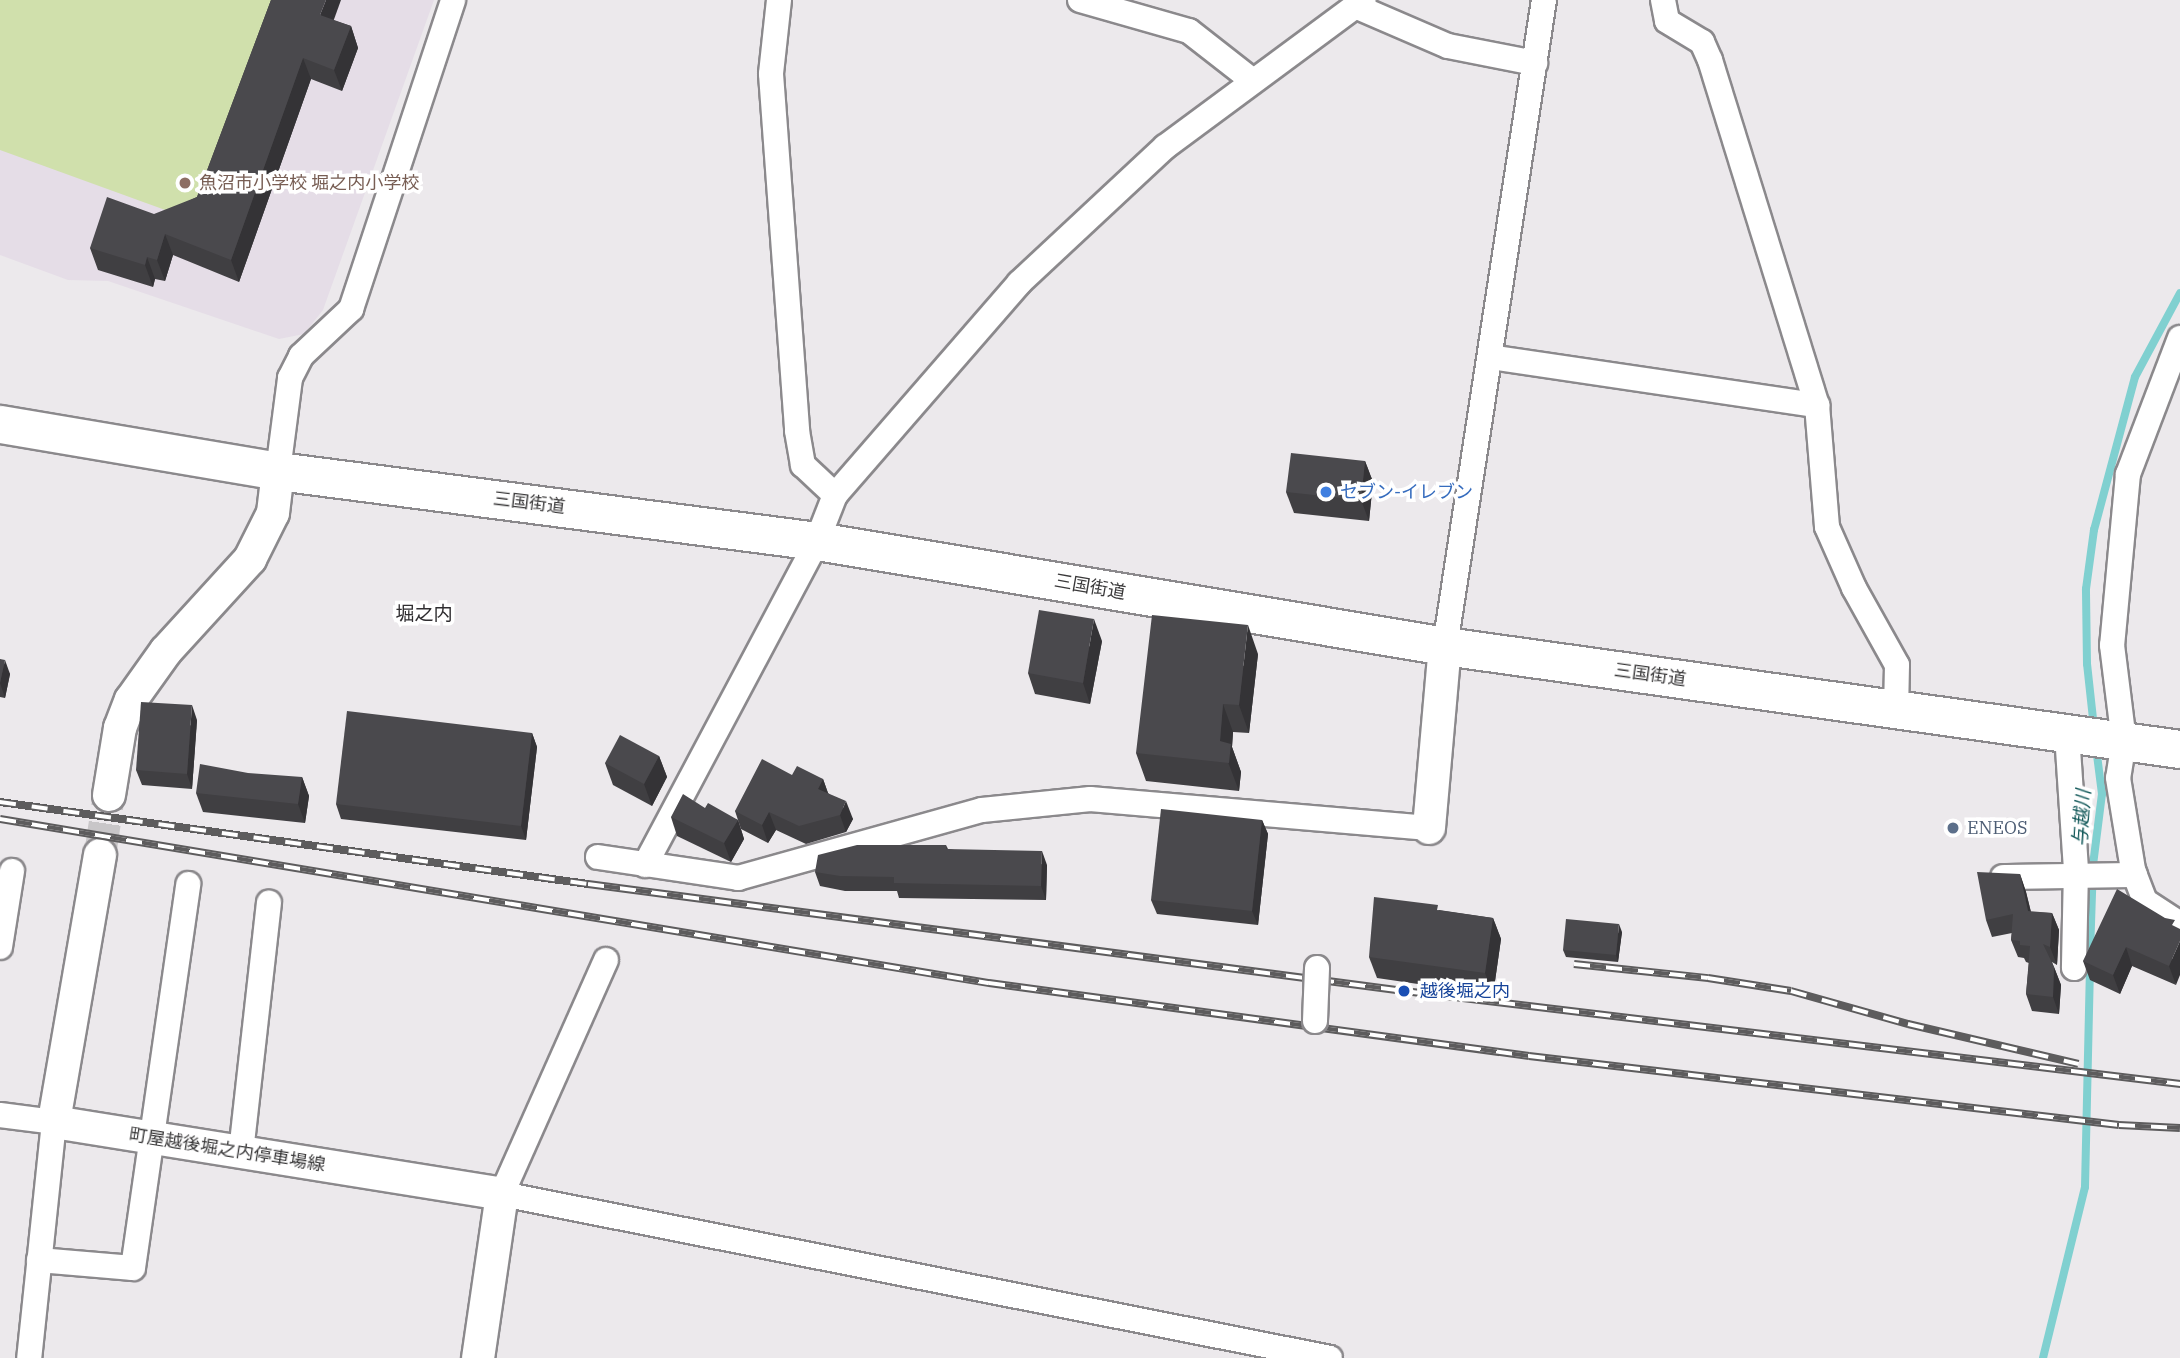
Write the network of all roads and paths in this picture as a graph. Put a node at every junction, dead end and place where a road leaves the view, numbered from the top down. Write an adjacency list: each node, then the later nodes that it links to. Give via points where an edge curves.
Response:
1 (453, 0): 13 (street, via 351,309 301,356 290,378)
2 (779, 0): 14 (street, via 771,74 797,431 803,465)
3 (1080, 0): 8 (street, via 1189,32)
4 (1544, 0): 7 (street)
5 (1663, 0): 11 (street, via 1667,21 1702,43 1710,60)
6 (1360, 3): 7 (street, via 1448,46); 8 (street)
7 (1535, 63): 10 (street)
8 (1253, 81): 14 (street, via 1166,147 1019,283)
9 (2180, 338): 19 (street, via 2128,474 2112,645)
10 (1490, 357): 11 (street); 16 (street)
11 (1817, 405): 17 (street, via 1827,527 1854,588 1897,665)
12 (0, 424): 13 (highway, 三国街道)
13 (278, 471): 15 (highway, 三国街道); 21 (main road, via 273,513 250,559 166,651 131,700 120,728)
14 (835, 495): 15 (street)
15 (817, 541): 16 (highway, 三国街道); 25 (street)
16 (1445, 646): 17 (highway, 三国街道); 22 (main road)
17 (1896, 711): 18 (highway, 三国街道)
18 (2067, 734): 19 (highway, 三国街道); 29 (street)
19 (2124, 741): 20 (highway, 三国街道); 27 (street, via 2118,778)
20 (2180, 749)
21 (109, 795)
22 (1429, 828): 25 (street, via 1090,799 982,810 738,878)
23 (100, 855): 39 (main road)
24 (598, 857): 25 (street)
25 (645, 865)
26 (12, 871): 33 (street)
27 (2135, 875): 29 (street); 32 (street, via 2145,901)
28 (2003, 877): 29 (street)
29 (2077, 877): 36 (street)
30 (188, 884): 40 (street)
31 (269, 903): 41 (street)
32 (2180, 924)
33 (0, 947)
34 (606, 960): 42 (street)
35 (1317, 968): 37 (street, bridge)
36 (2074, 968)
37 (1315, 1021)
38 (0, 1115): 39 (street)
39 (54, 1122): 40 (main road, 町屋越後堀之内停車場線); 43 (street)
40 (150, 1138): 41 (main road, 町屋越後堀之内停車場線); 43 (street, via 133,1268)
41 (241, 1152): 42 (main road, 町屋越後堀之内停車場線)
42 (502, 1194): 45 (main road); 46 (street)
43 (39, 1260): 44 (street)
44 (29, 1358)
45 (478, 1358)
46 (1330, 1358)

